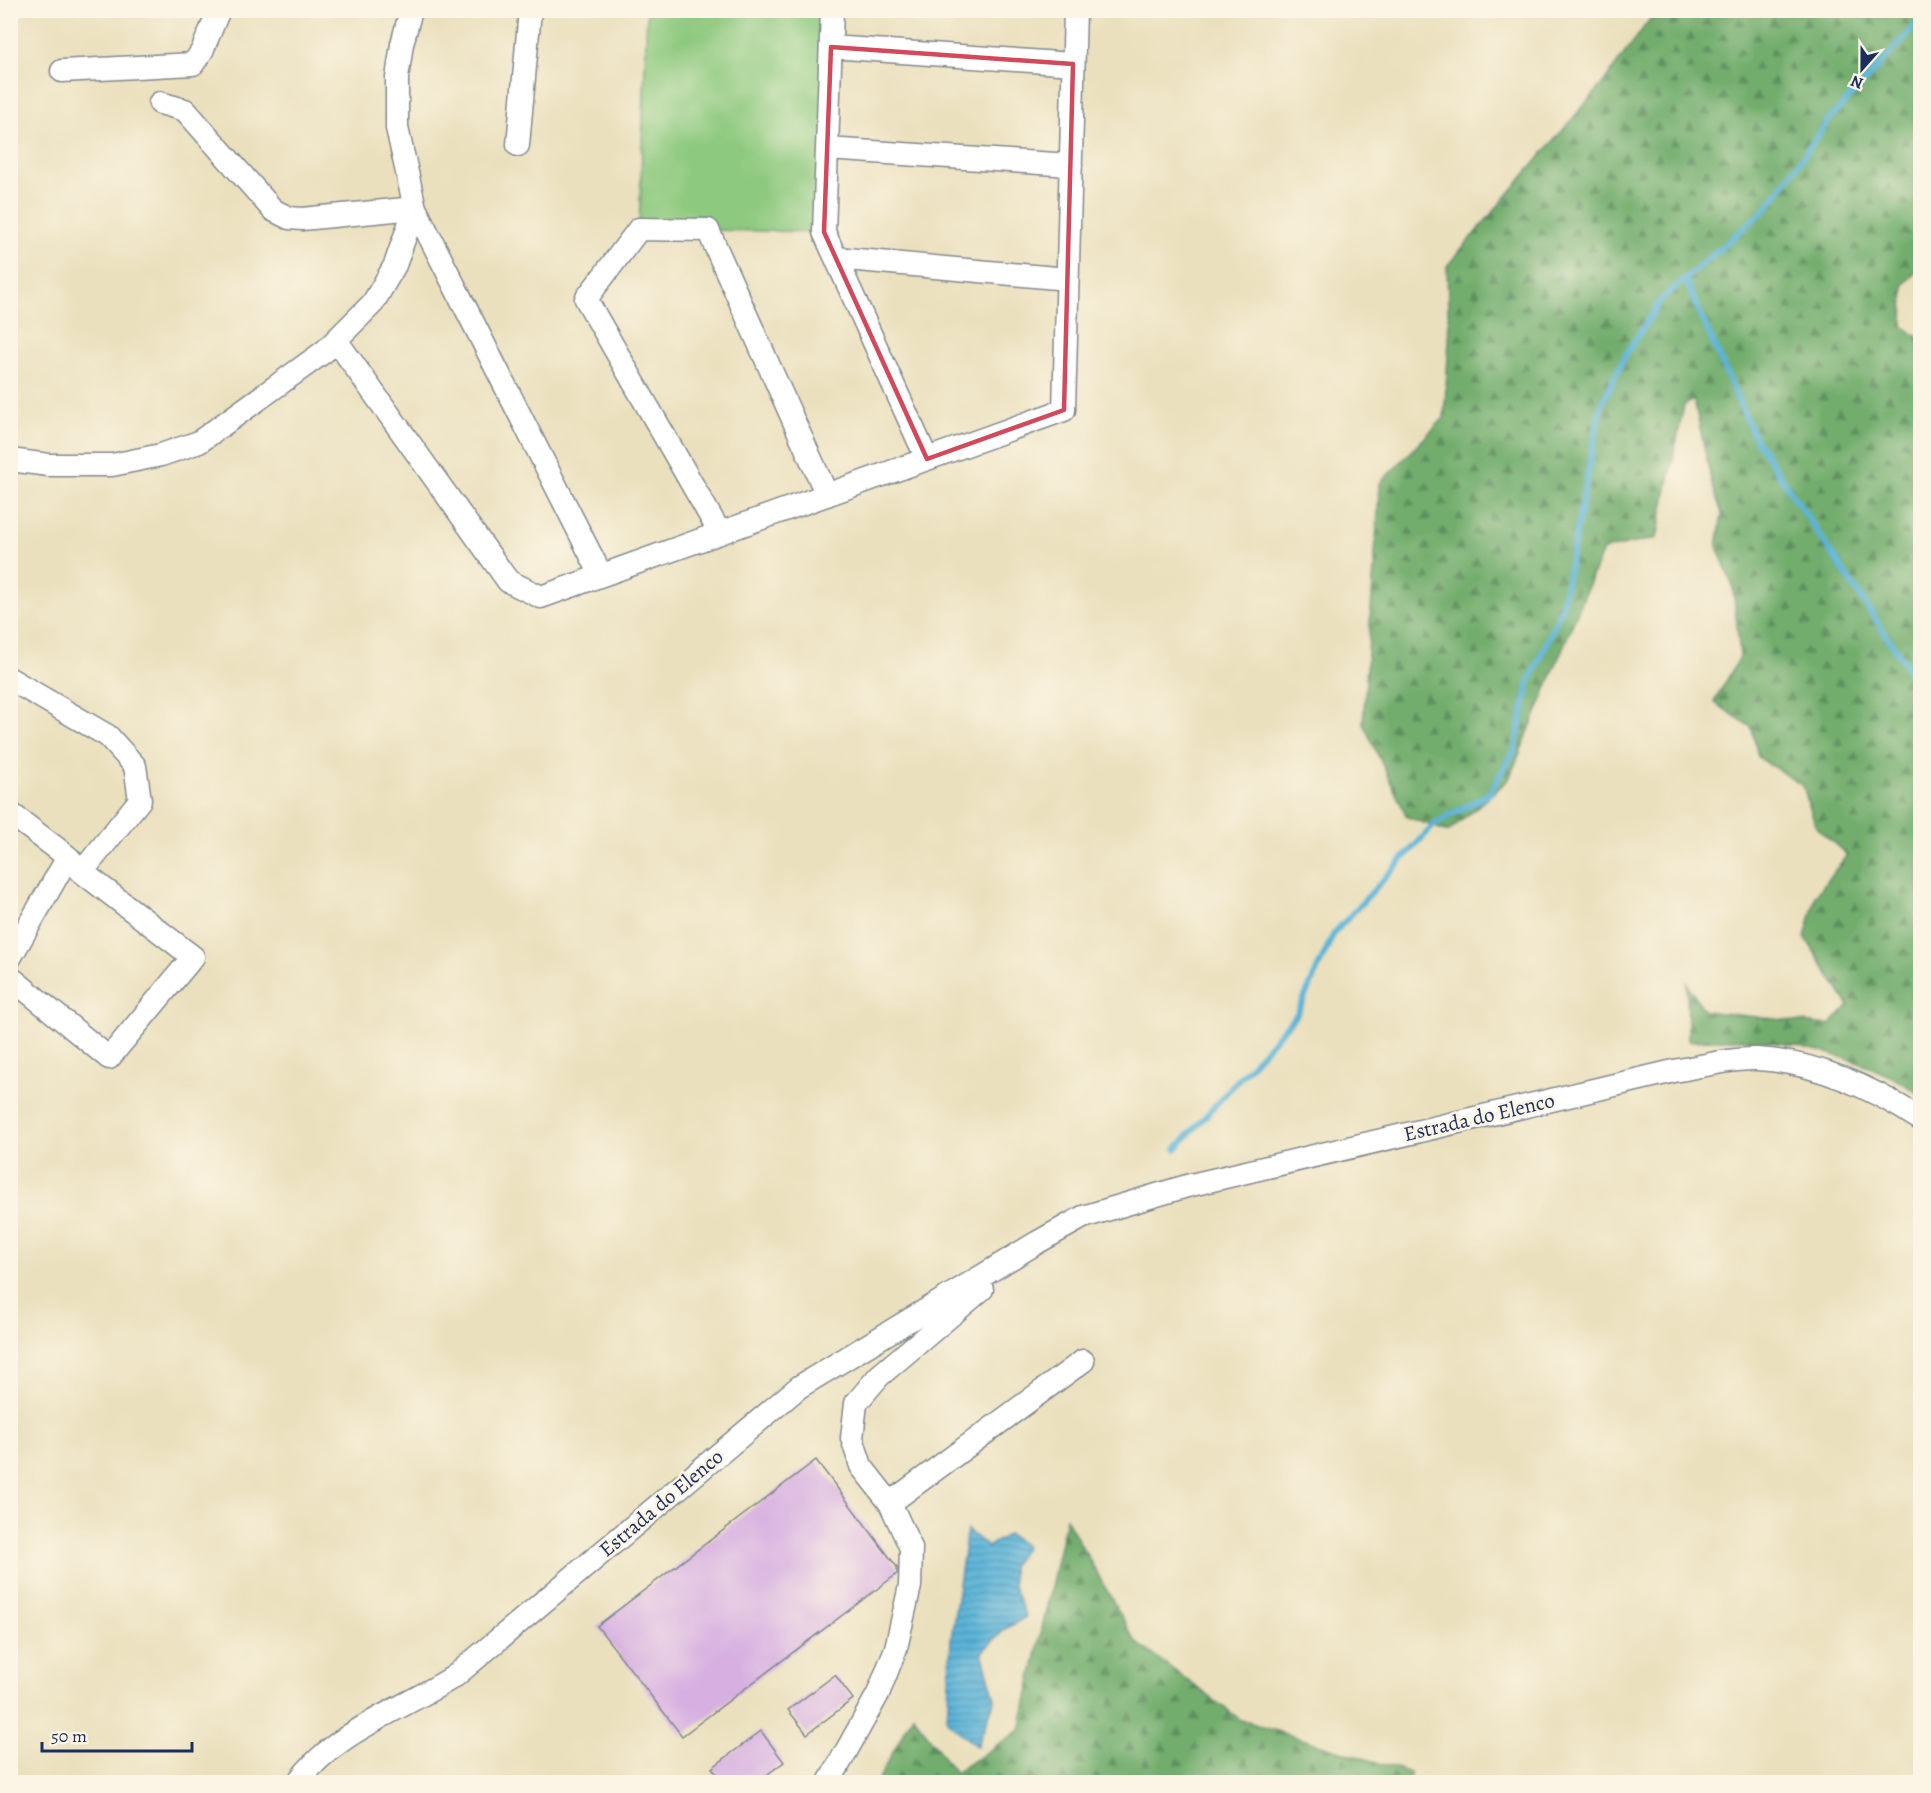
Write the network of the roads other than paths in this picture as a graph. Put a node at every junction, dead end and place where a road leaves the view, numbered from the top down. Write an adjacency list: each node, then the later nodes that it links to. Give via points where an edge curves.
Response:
1 (219, 10): 8 (street, via 193,64)
2 (411, 10): 13 (street, via 397,78 397,128)
3 (530, 10): 10 (street)
4 (832, 10): 6 (street)
5 (1075, 10): 7 (street)
6 (831, 47): 7 (street); 11 (street)
7 (1073, 64): 12 (street)
8 (62, 71)
9 (160, 103): 13 (street, via 185,110 273,210 289,218)
10 (518, 145)
11 (827, 149): 12 (street); 14 (street, via 824,232)
12 (1071, 165): 15 (street)
13 (415, 208): 16 (street, via 395,265 373,303); 21 (street)
14 (836, 258): 15 (street); 17 (street)
15 (1067, 279): 17 (street, via 1064,410)
16 (336, 340): 18 (street, via 199,442 112,465 49,465); 21 (street, via 508,581 542,597)
17 (927, 459): 19 (street)
18 (10, 460)
19 (827, 495): 20 (street); 20 (street, via 708,230 639,229 586,299)
20 (720, 533): 21 (street)
21 (601, 576)
22 (10, 679): 24 (street, via 108,736 135,766 140,801)
23 (10, 813): 24 (street)
24 (75, 864): 25 (street); 26 (street, via 193,957 109,1058)
25 (10, 958)
26 (10, 977)
27 (1920, 1119): 28 (street, Estrada do Elenco, via 1833,1074 1797,1064 1755,1059 1674,1071 1187,1186 1083,1217)
28 (1038, 1242): 30 (street, Estrada do Elenco, via 879,1376 856,1403 852,1438 861,1466); 31 (street, Estrada do Elenco, via 799,1387 455,1676 336,1745)
29 (1083, 1360): 30 (street)
30 (890, 1503): 32 (street, Estrada do Elenco, via 911,1548 910,1586 896,1648 879,1694)
31 (298, 1782)
32 (829, 1782)

